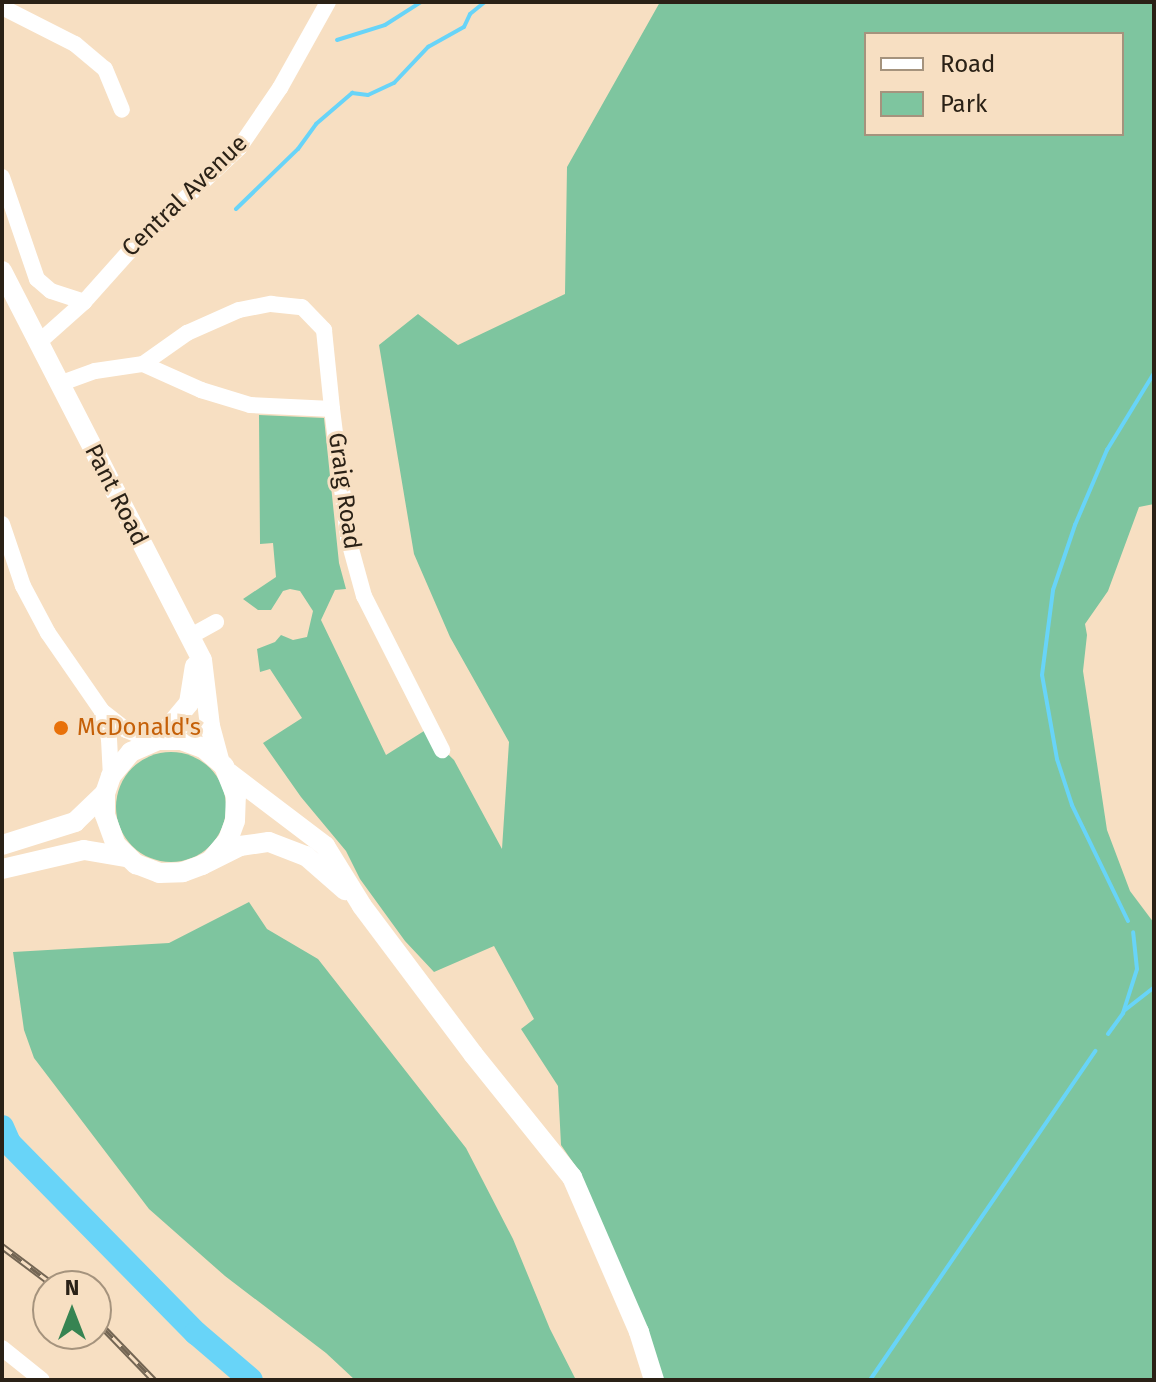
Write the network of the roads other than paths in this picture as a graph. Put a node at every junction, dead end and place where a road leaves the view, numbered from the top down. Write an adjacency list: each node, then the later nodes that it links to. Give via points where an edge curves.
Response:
1 (328, 2): 6 (street, Central Avenue, via 239,148 135,245)
2 (2, 7): 3 (street, via 75,44 105,69)
3 (122, 110)
4 (2, 177): 6 (street, via 37,279 51,291)
5 (2, 271): 7 (main road, Pant Road)
6 (84, 302): 7 (street, Central Avenue)
7 (38, 343): 9 (main road, Pant Road)
8 (143, 364): 9 (street, via 95,371); 10 (street, Graig Road, via 250,405); 10 (street, via 187,333 239,310 271,304 302,307 324,330)
9 (59, 384): 13 (main road, Pant Road)
10 (332, 409): 16 (street, Graig Road, via 348,538 364,596)
11 (2, 524): 14 (street, via 23,586 48,633)
12 (216, 622): 13 (street)
13 (192, 642): 15 (main road, Pant Road, via 195,681 189,703); 17 (main road, Pant Road, via 205,666 208,715)
14 (102, 711): 15 (street, via 126,730); 18 (street, via 109,739)
15 (155, 741): 17 (main road, via 193,743); 18 (main road, via 131,752)
16 (442, 750)
17 (224, 766): 21 (main road, via 236,796 235,821); 23 (main road, via 320,841)
18 (108, 784): 19 (main road, via 75,822); 20 (main road, via 106,824)
19 (6, 844)
20 (126, 857): 21 (main road, via 147,870 171,874); 22 (main road, via 84,850)
21 (212, 859): 23 (main road, via 250,843 279,843 306,856)
22 (10, 867)
23 (362, 906): 26 (main road, via 572,1177 639,1332)
24 (2, 1348): 25 (street)
25 (42, 1380)
26 (654, 1380)

